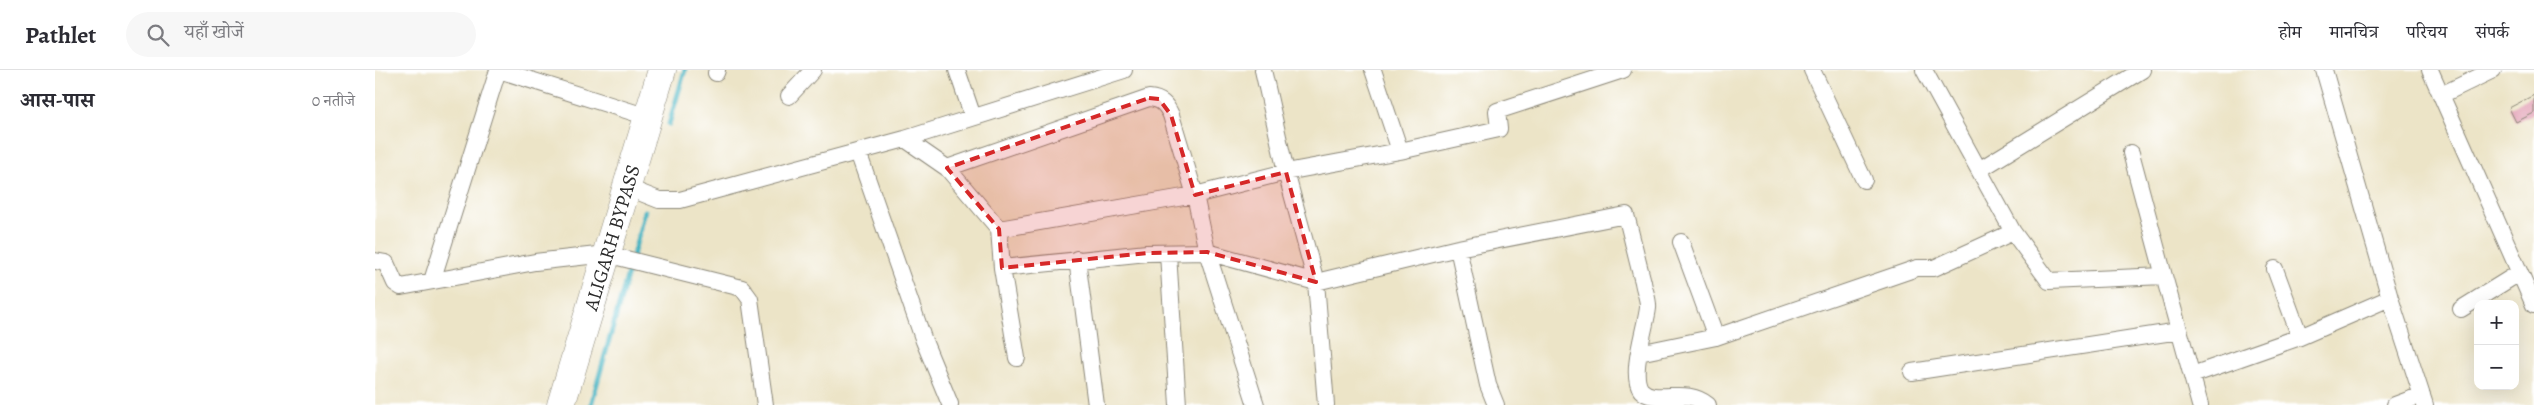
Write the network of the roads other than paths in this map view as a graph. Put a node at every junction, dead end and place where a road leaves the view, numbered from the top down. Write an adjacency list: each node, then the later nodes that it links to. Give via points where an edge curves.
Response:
1 (498, 70): 18 (street); 42 (street)
2 (662, 70): 18 (highway, ALIGARH BYPASS)
3 (813, 70): 16 (street)
4 (957, 70): 17 (street)
5 (1124, 70): 17 (street)
6 (1263, 70): 25 (street)
7 (1373, 70): 20 (street)
8 (1623, 70): 20 (street, via 1497,111 1499,129)
9 (1812, 70): 26 (street)
10 (2142, 70): 24 (street)
11 (2323, 70): 44 (street)
12 (2430, 70): 15 (street)
13 (2493, 70): 15 (street)
14 (1928, 71): 24 (street)
15 (2441, 95): 40 (street)
16 (789, 96)
17 (973, 116): 19 (street)
18 (648, 117): 27 (highway, ALIGARH BYPASS)
19 (905, 139): 21 (street); 23 (street)
20 (1401, 151): 25 (street)
21 (858, 152): 27 (street, via 680,200 659,200); 57 (street, via 924,341)
22 (2131, 153): 41 (street)
23 (947, 168): 28 (street, via 1149,98 1159,99 1167,105 1171,115); 29 (street)
24 (1979, 170): 30 (street)
25 (1286, 172): 28 (street); 43 (street)
26 (1864, 180)
27 (626, 187): 34 (highway, ALIGARH BYPASS)
28 (1195, 195): 29 (street); 33 (street)
29 (999, 228): 38 (street)
30 (2013, 232): 41 (street, via 2049,281); 48 (street, via 1934,268 1917,268)
31 (1681, 242): 48 (street)
32 (1458, 248): 43 (street); 50 (street, via 1627,215 1648,306); 62 (street, via 1488,385)
33 (1207, 252): 35 (street); 43 (street); 60 (street)
34 (606, 254): 42 (street, via 561,258); 55 (highway, ALIGARH BYPASS); 56 (street, via 736,286 748,293)
35 (1168, 254): 36 (street); 59 (street)
36 (1077, 259): 38 (street); 58 (street)
37 (375, 262): 42 (street, via 386,263 395,283 401,287)
38 (1001, 268): 51 (street)
39 (2275, 269): 49 (street)
40 (2519, 274): 45 (street); 46 (street)
41 (2164, 276): 47 (street)
42 (432, 281)
43 (1316, 282): 61 (street)
44 (2390, 298): 49 (street); 54 (street)
45 (2534, 305)
46 (2461, 309)
47 (2179, 331): 52 (street); 53 (street)
48 (1715, 337): 50 (street)
49 (2300, 337): 53 (street)
50 (1639, 353): 63 (street, via 1637,380 1642,390 1654,398 1689,395 1701,398)
51 (1017, 358)
52 (1912, 372)
53 (2192, 375): 64 (street)
54 (2424, 400): 65 (street)
55 (561, 405)
56 (765, 405)
57 (950, 405)
58 (1095, 405)
59 (1178, 405)
60 (1256, 405)
61 (1326, 405)
62 (1496, 405)
63 (1708, 405)
64 (2200, 405)
65 (2395, 405)

